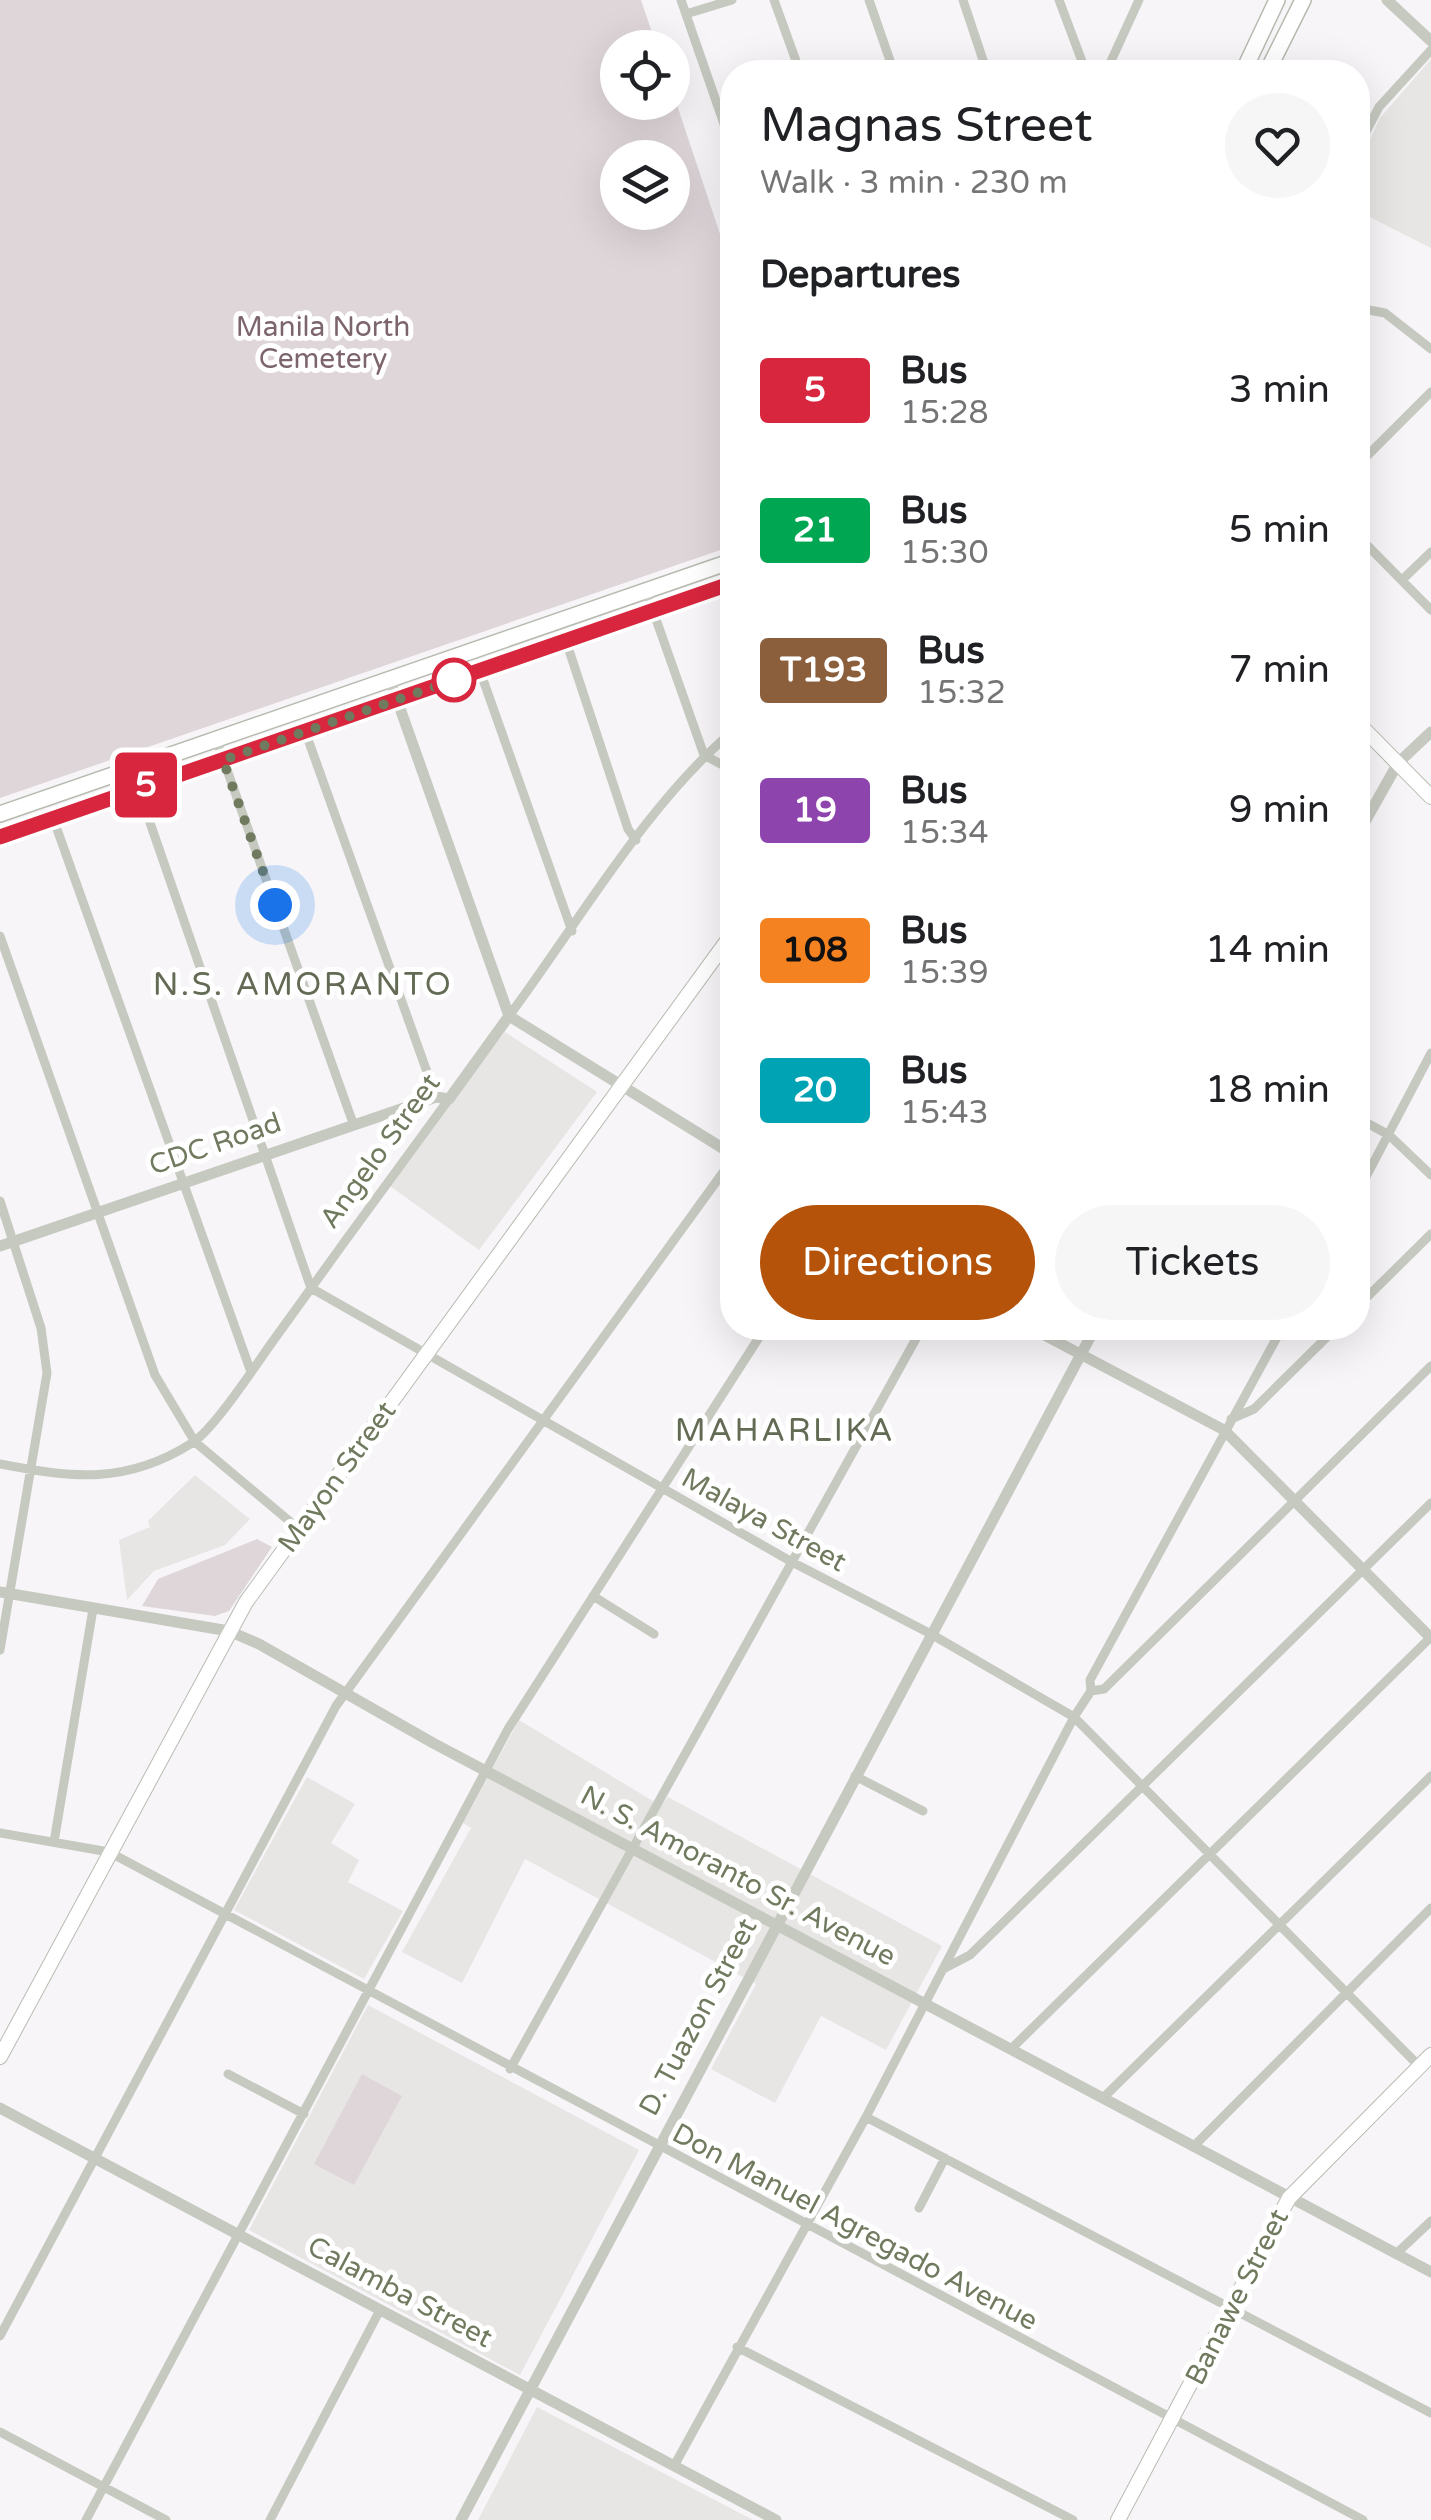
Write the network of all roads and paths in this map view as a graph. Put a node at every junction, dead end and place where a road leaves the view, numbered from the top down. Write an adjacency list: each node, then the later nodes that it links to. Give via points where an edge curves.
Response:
1 (681, 0): 11 (street)
2 (732, 0): 11 (street)
3 (774, 0): 14 (street)
4 (869, 0): 15 (street)
5 (962, 0): 16 (street)
6 (1059, 0): 17 (street)
7 (1140, 0): 18 (street)
8 (1277, 0): 19 (main road)
9 (1304, 0): 20 (main road)
10 (1387, 0): 12 (street)
11 (686, 14): 21 (street)
12 (1431, 42)
13 (1431, 50): 22 (street)
14 (796, 60)
15 (890, 60)
16 (983, 60)
17 (1082, 60)
18 (1112, 60)
19 (1249, 60)
20 (1273, 60)
21 (720, 113)
22 (1370, 124)
23 (1370, 310): 24 (street, via 1385,313)
24 (1431, 349)
25 (1431, 392): 26 (street)
26 (1370, 453)
27 (1370, 548): 30 (street)
28 (1431, 552): 30 (street)
29 (720, 565): 32 (main road)
30 (1402, 580): 34 (street)
31 (720, 587): 33 (main road)
32 (646, 591): 33 (street); 37 (main road)
33 (652, 610): 35 (main road); 44 (street)
34 (1431, 610)
35 (566, 640): 36 (main road); 54 (street)
36 (480, 670): 38 (main road); 55 (street)
37 (390, 680): 38 (street); 42 (main road)
38 (396, 699): 39 (main road); 58 (street)
39 (305, 731): 45 (main road); 61 (street)
40 (1431, 732): 46 (street)
41 (1370, 735): 46 (main road)
42 (216, 739): 45 (street); 51 (main road)
43 (720, 742): 44 (street, Angelo Street)
44 (704, 755): 47 (street); 54 (street, Angelo Street)
45 (223, 760): 48 (main road); 62 (street)
46 (1398, 763): 49 (main road); 50 (street)
47 (720, 764)
48 (138, 788): 52 (main road); 66 (street)
49 (1431, 797)
50 (1370, 813)
51 (0, 814)
52 (53, 818): 53 (main road); 70 (street)
53 (0, 837)
54 (636, 840): 55 (street, Angelo Street)
55 (572, 931): 58 (street, Angelo Street)
56 (0, 936): 72 (street)
57 (720, 951): 60 (main road, Mayon Street)
58 (509, 1016): 60 (street); 61 (street, Angelo Street)
59 (1431, 1053): 64 (street)
60 (622, 1088): 65 (street); 84 (main road, Mayon Street)
61 (442, 1098): 62 (street, CDC Road); 76 (street, Angelo Street)
62 (353, 1122): 66 (street, CDC Road)
63 (1370, 1124): 64 (street)
64 (1389, 1134): 67 (street); 69 (street)
65 (720, 1149)
66 (265, 1153): 70 (street, CDC Road); 76 (street)
67 (1370, 1170)
68 (720, 1174): 89 (street)
69 (1431, 1175)
70 (183, 1182): 72 (street, CDC Road); 87 (street)
71 (0, 1201): 74 (street)
72 (98, 1211): 74 (street, CDC Road); 91 (street, via 155,1375)
73 (1431, 1234): 77 (street)
74 (14, 1241): 75 (street, CDC Road); 93 (street, via 41,1328 47,1374)
75 (0, 1246)
76 (311, 1288): 84 (street, Malaya Street); 87 (street, Angelo Street)
77 (1370, 1294)
78 (758, 1340): 94 (street)
79 (915, 1340): 98 (street)
80 (1054, 1340): 85 (street)
81 (1089, 1340): 85 (street, D. Tuazon Street)
82 (1275, 1340): 88 (street)
83 (1324, 1340): 88 (street, via 1254,1408)
84 (426, 1354): 89 (street, Malaya Street); 97 (main road, Mayon Street)
85 (1081, 1354): 90 (street); 105 (street, D. Tuazon Street)
86 (1431, 1366): 95 (street)
87 (251, 1372): 91 (street, Angelo Street)
88 (1231, 1419): 90 (street)
89 (544, 1420): 94 (street, Malaya Street); 109 (street)
90 (1224, 1430): 95 (street); 108 (street, via 1090,1680)
91 (195, 1442): 93 (street, Angelo Street, via 100,1477); 97 (street)
92 (0, 1464): 93 (street, Angelo Street)
93 (31, 1470): 100 (street)
94 (662, 1489): 98 (street, Malaya Street); 101 (street)
95 (1295, 1500): 99 (street); 108 (street, via 1101,1692)
96 (1431, 1504): 99 (street)
97 (300, 1530): 103 (main road, Mayon Street)
98 (792, 1562): 105 (street, Malaya Street); 118 (street)
99 (1364, 1569): 106 (street); 114 (street)
100 (5, 1593): 102 (street, N. S. Amoranto Sr. Avenue); 107 (street)
101 (593, 1596): 104 (street); 111 (street)
102 (93, 1609): 103 (street, N. S. Amoranto Sr. Avenue); 117 (street)
103 (229, 1632): 109 (street, N. S. Amoranto Sr. Avenue); 119 (main road, Mayon Street)
104 (654, 1634)
105 (931, 1634): 110 (street, Malaya Street); 112 (street, D. Tuazon Street)
106 (1431, 1638): 120 (street)
107 (0, 1650)
108 (1092, 1691): 110 (street)
109 (345, 1694): 111 (street, N. S. Amoranto Sr. Avenue); 122 (street)
110 (1074, 1717): 114 (street, Malaya Street); 125 (street)
111 (486, 1770): 118 (street, N. S. Amoranto Sr. Avenue); 126 (street)
112 (855, 1776): 115 (street); 123 (street, D. Tuazon Street)
113 (1431, 1776): 124 (street)
114 (1146, 1786): 120 (street, Malaya Street); 125 (street, via 970,1955)
115 (923, 1811)
116 (0, 1834): 117 (street, Don Manuel Agregado Avenue)
117 (54, 1842): 119 (street, Don Manuel Agregado Avenue)
118 (630, 1847): 123 (street, N. S. Amoranto Sr. Avenue); 133 (street)
119 (109, 1852): 122 (street, Don Manuel Agregado Avenue); 131 (main road, Mayon Street)
120 (1209, 1854): 124 (street, Malaya Street); 129 (street)
121 (1431, 1908): 127 (street)
122 (224, 1914): 126 (street, Don Manuel Agregado Avenue); 141 (street)
123 (776, 1924): 128 (street, N. S. Amoranto Sr. Avenue); 140 (street, D. Tuazon Street)
124 (1279, 1925): 127 (street, Malaya Street); 135 (street)
125 (942, 1970): 128 (street)
126 (368, 1991): 133 (street, Don Manuel Agregado Avenue); 137 (street)
127 (1345, 1992): 132 (street, Malaya Street); 139 (street)
128 (923, 2004): 129 (street, N. S. Amoranto Sr. Avenue); 138 (street)
129 (1011, 2049): 135 (street, N. S. Amoranto Sr. Avenue)
130 (1431, 2055): 132 (main road, Banawe Street)
131 (0, 2057)
132 (1420, 2066): 143 (main road, Banawe Street)
133 (510, 2069): 140 (street, Don Manuel Agregado Avenue)
134 (228, 2074): 137 (street)
135 (1102, 2098): 139 (street, N. S. Amoranto Sr. Avenue)
136 (0, 2108): 141 (street, Calamba Street)
137 (304, 2114): 147 (street)
138 (866, 2117): 142 (street); 146 (street)
139 (1193, 2147): 143 (street, N. S. Amoranto Sr. Avenue)
140 (656, 2148): 146 (street, Don Manuel Agregado Avenue); 154 (street, D. Tuazon Street)
141 (96, 2157): 147 (street, Calamba Street); 152 (street)
142 (945, 2158): 144 (street); 150 (street)
143 (1288, 2198): 148 (street, N. S. Amoranto Sr. Avenue); 150 (main road, Banawe Street)
144 (919, 2208)
145 (1431, 2221): 148 (street)
146 (805, 2224): 153 (street); 156 (street, Don Manuel Agregado Avenue)
147 (239, 2235): 151 (street, Calamba Street); 159 (street)
148 (1397, 2253): 149 (street, N. S. Amoranto Sr. Avenue)
149 (1431, 2272)
150 (1232, 2306): 155 (street); 156 (main road, Banawe Street)
151 (380, 2310): 154 (street, Calamba Street); 162 (street)
152 (0, 2336)
153 (737, 2347): 158 (street); 165 (street)
154 (529, 2390): 158 (street, Calamba Street); 163 (street, D. Tuazon Street)
155 (1431, 2413)
156 (1173, 2420): 166 (main road, Banawe Street); 167 (street, Don Manuel Agregado Avenue)
157 (0, 2432): 159 (street)
158 (674, 2466): 164 (street, Calamba Street)
159 (103, 2488): 160 (street); 161 (street)
160 (86, 2520)
161 (166, 2520)
162 (270, 2520)
163 (461, 2520)
164 (776, 2520)
165 (1073, 2520)
166 (1118, 2520)
167 (1363, 2520)

